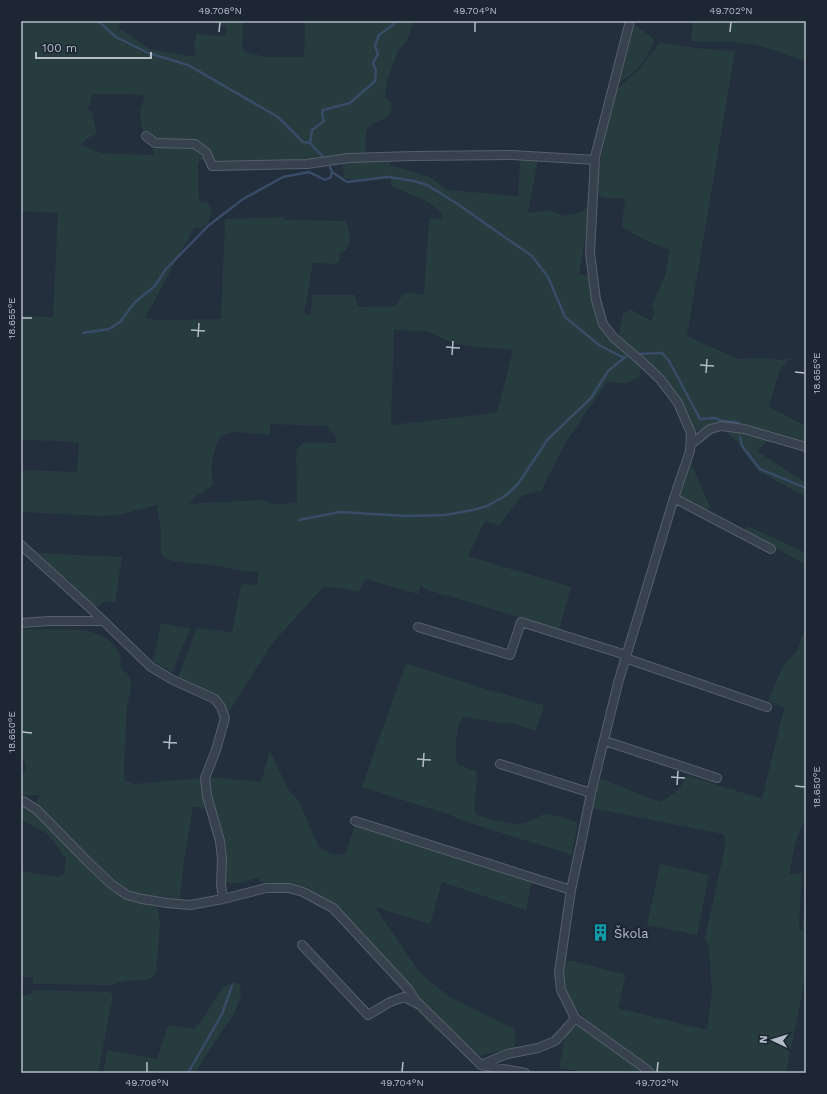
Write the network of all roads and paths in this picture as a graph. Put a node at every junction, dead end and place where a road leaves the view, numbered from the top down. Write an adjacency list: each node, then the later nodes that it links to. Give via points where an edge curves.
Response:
1 (630, 21): 3 (street)
2 (146, 136): 3 (street, via 155,143 195,144 206,152 212,166 307,164 349,158 413,156 512,155)
3 (595, 160): 4 (street, via 590,253 596,300 603,324 614,338 660,379 678,403 690,433)
4 (690, 445): 5 (street, via 710,429 721,426 744,429); 6 (street)
5 (806, 447)
6 (674, 498): 8 (street); 12 (street)
7 (21, 545): 9 (street)
8 (771, 549)
9 (103, 621): 10 (street); 21 (street, via 151,667 214,699 221,707 225,718 216,750 204,778 220,841 220,885)
10 (21, 623)
11 (418, 627): 12 (street, via 510,655 521,622)
12 (626, 656): 13 (street); 14 (street)
13 (767, 707)
14 (605, 741): 16 (street); 17 (street)
15 (500, 764): 17 (street)
16 (717, 778)
17 (591, 793): 20 (street)
18 (21, 801): 21 (street, via 37,810 111,884 127,895 142,900 190,905)
19 (355, 821): 20 (street)
20 (571, 890): 24 (street, via 559,972 560,990)
21 (223, 899): 23 (street, via 266,888 289,888 303,892 333,908)
22 (302, 945): 23 (street, via 368,1015 404,997)
23 (420, 1005): 25 (street)
24 (575, 1018): 25 (street, via 555,1041 538,1048 507,1054); 27 (street)
25 (481, 1065): 26 (street)
26 (525, 1073)
27 (650, 1073)

